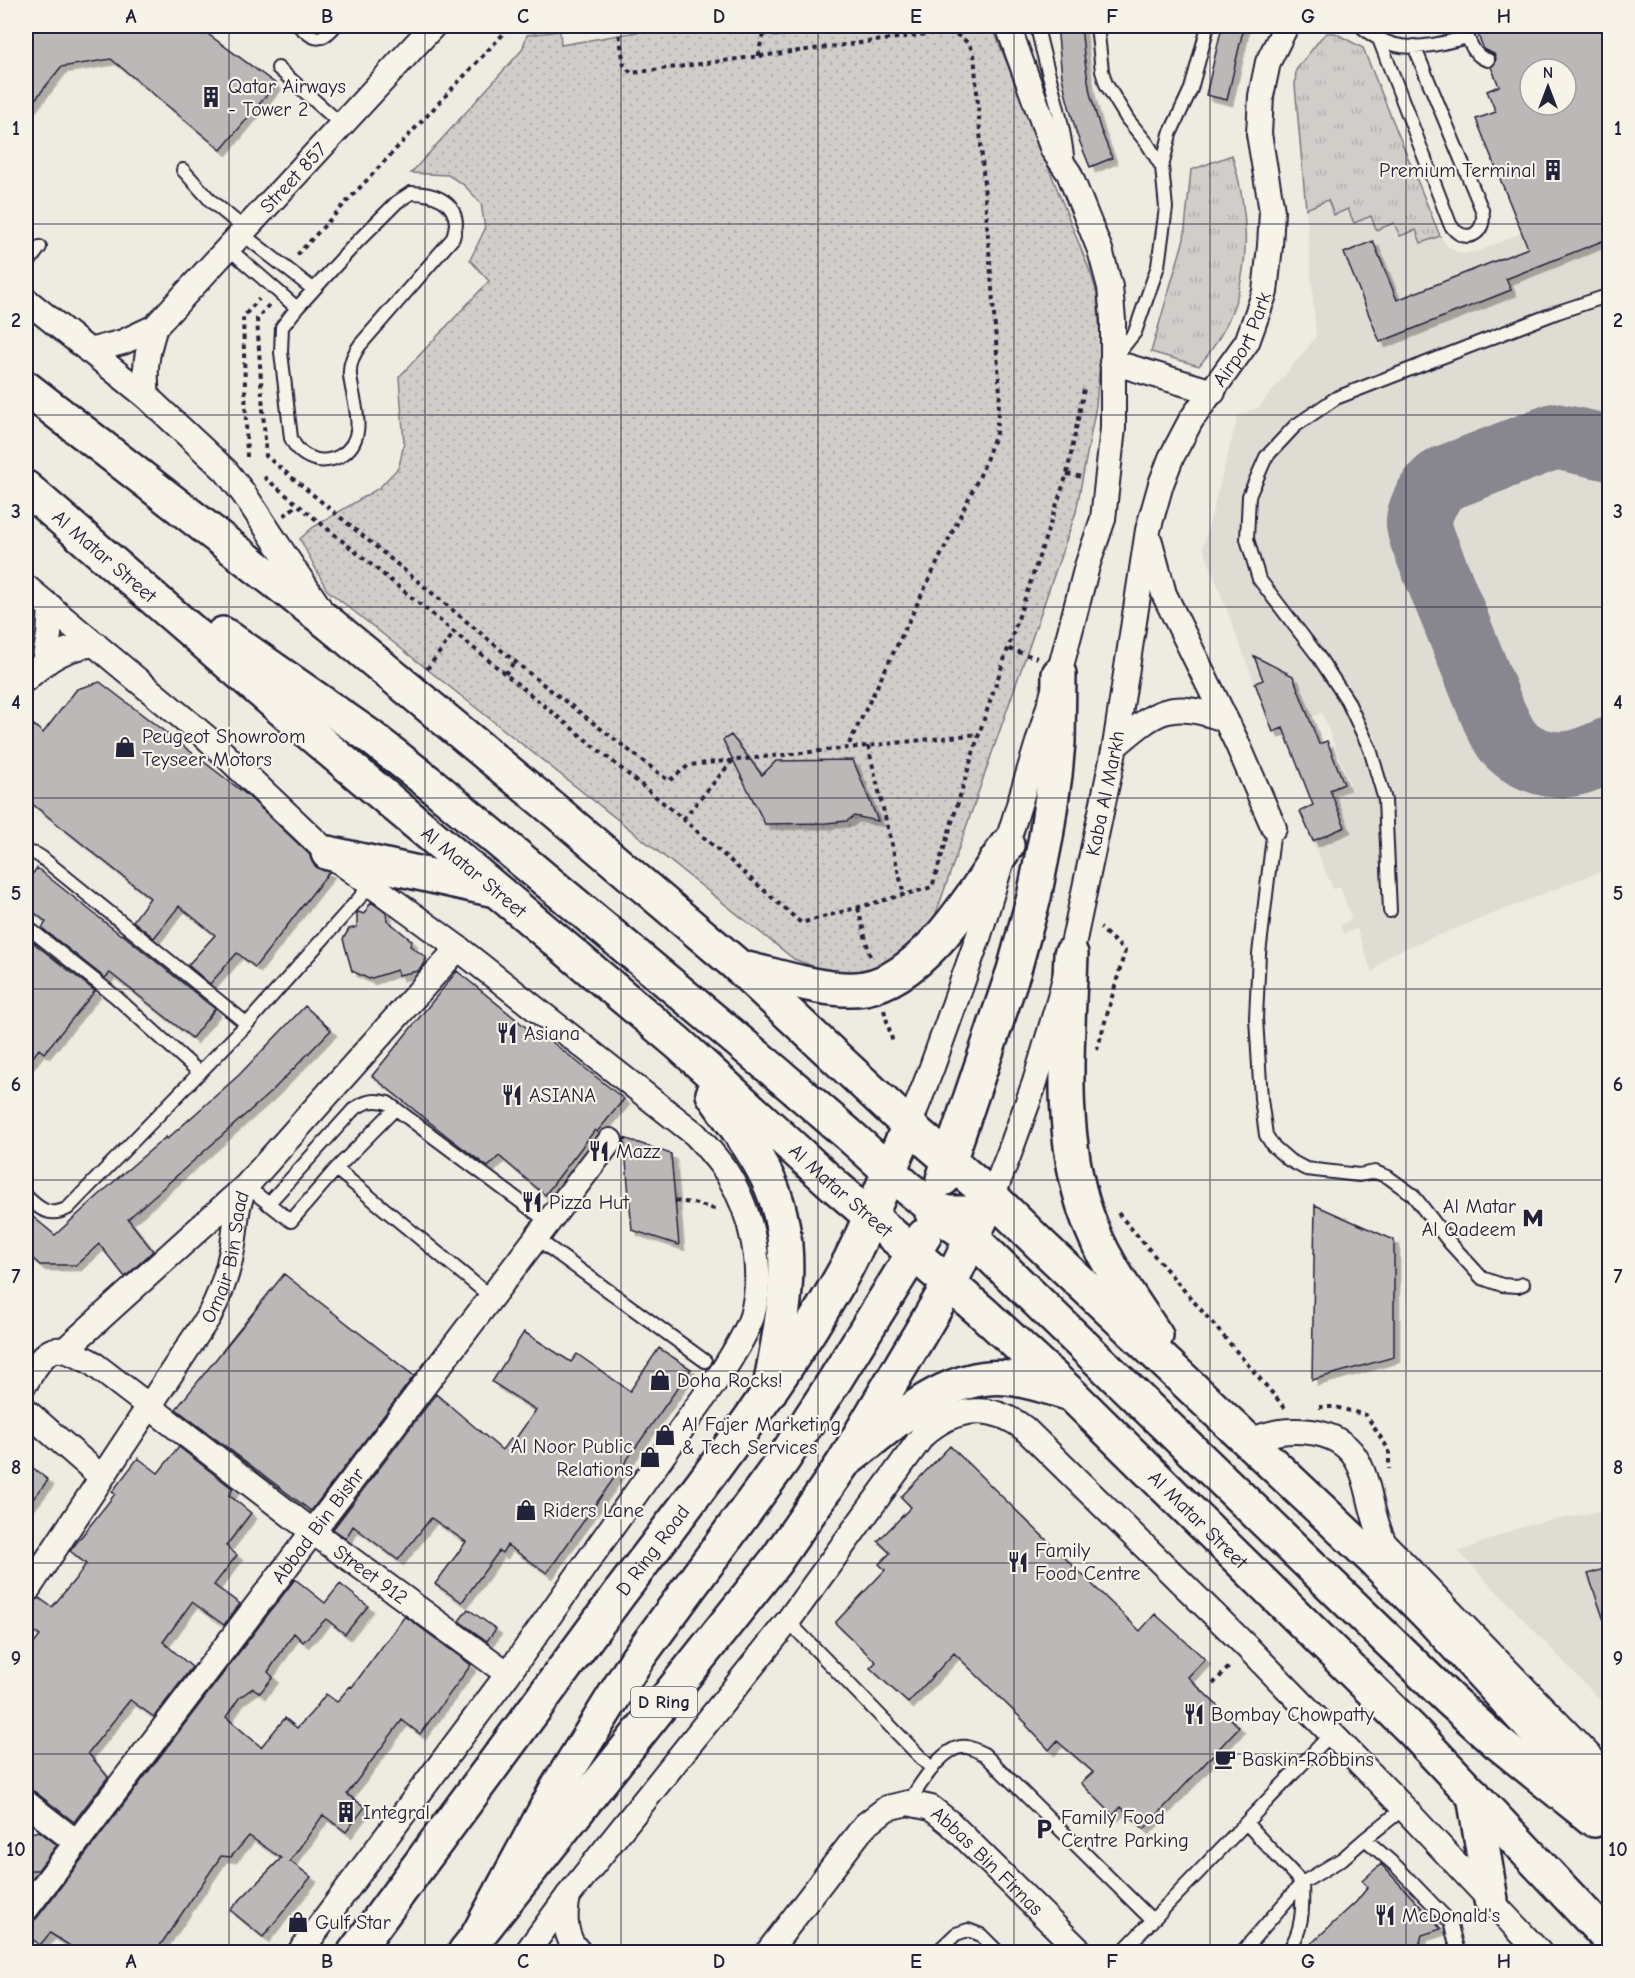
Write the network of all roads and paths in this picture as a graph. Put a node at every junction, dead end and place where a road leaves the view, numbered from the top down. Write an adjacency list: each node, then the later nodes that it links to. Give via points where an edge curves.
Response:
1 (299, 26): 2 (lane, via 320,38)
2 (335, 26)
3 (433, 26): 19 (street, Street 857)
4 (529, 26): 26 (path, via 506,31)
5 (618, 26): 16 (path, via 624,65 631,73)
6 (767, 26): 16 (path)
7 (1008, 26): 22 (street, via 1053,150)
8 (1037, 26): 22 (lane, via 1066,141)
9 (1097, 26): 20 (lane, via 1106,84)
10 (1208, 26): 20 (lane, via 1191,89 1170,134)
11 (1286, 26): 36 (street, Airport Park, via 1268,62 1261,96 1259,134 1272,210 1265,292 1246,342)
12 (1361, 26): 14 (lane)
13 (1466, 31): 15 (lane, via 1439,44); 17 (lane, via 1476,54)
14 (1379, 39): 15 (lane, via 1390,45); 15 (lane, via 1450,224 1461,236 1470,236 1482,226 1482,210)
15 (1414, 46)
16 (759, 56): 60 (path, via 943,32 962,37 974,53 1000,393 996,433 982,471)
17 (1488, 60)
18 (278, 68): 19 (lane)
19 (342, 125): 23 (street, Street 857)
20 (1162, 167): 33 (lane, via 1166,208 1158,266 1135,332)
21 (183, 170): 23 (lane)
22 (1069, 173): 33 (street, via 1100,250 1110,287)
23 (238, 237): 26 (lane); 30 (lane); 31 (street, Street 857)
24 (40, 247): 25 (lane)
25 (26, 266)
26 (285, 268): 27 (lane)
27 (313, 290): 30 (lane); 30 (lane, via 397,202 411,193 440,198 451,210 456,223 453,238 351,359 349,374 358,420 356,436 343,454 333,459 305,456 291,438 280,337 282,327)
28 (1610, 295): 72 (lane, via 1336,398 1295,426 1266,457 1249,496 1246,538 1259,579 1330,673 1370,749 1384,800)
29 (26, 300): 32 (street)
30 (297, 308)
31 (155, 327): 32 (street, Street 857, via 123,342); 37 (street, Street 857, via 144,374)
32 (89, 351): 37 (street)
33 (1112, 362): 36 (street, Airport Park); 54 (street, via 1113,428 1103,519)
34 (26, 388): 47 (main road)
35 (1084, 389): 57 (path, via 1066,474)
36 (1213, 392): 44 (street, Kaba Al Markh, via 1191,420 1171,458)
37 (147, 398): 47 (street, via 244,494)
38 (247, 463): 50 (path, via 243,317 262,295 270,306 257,319 266,456)
39 (255, 470): 41 (path)
40 (26, 488): 43 (main road, Al Matar Street)
41 (297, 505): 42 (path); 48 (path)
42 (281, 519)
43 (73, 530): 70 (main road, Al Matar Street); 87 (main road, via 368,735 432,785)
44 (1148, 530): 56 (street, via 1164,594); 59 (street, Kaba Al Markh)
45 (26, 586): 46 (street)
46 (51, 607): 49 (street); 51 (street)
47 (330, 624): 77 (main road)
48 (453, 633): 52 (path, via 428,669); 53 (path)
49 (95, 644): 51 (street, via 66,650); 68 (street, via 207,738)
50 (515, 661): 53 (path); 62 (path, via 669,781 689,765)
51 (44, 662): 55 (street)
52 (418, 662)
53 (505, 674): 64 (path)
54 (1059, 674): 66 (street); 85 (main road, via 1055,775 1034,897 1014,970)
55 (26, 679)
56 (1224, 719): 59 (street, via 1190,709 1166,711 1144,721); 65 (street)
57 (980, 734): 58 (path); 71 (path, via 932,887)
58 (867, 746): 60 (path); 71 (path)
59 (1115, 746): 76 (street, Kaba Al Markh)
60 (847, 748): 61 (path)
61 (786, 754): 62 (path); 63 (path)
62 (734, 760): 64 (path)
63 (787, 760)
64 (683, 819): 71 (path, via 801,923)
65 (1274, 828): 99 (lane, via 1259,954 1256,1018 1266,1135 1289,1160 1306,1169 1359,1175 1374,1172 1388,1177 1413,1196 1482,1278 1502,1285)
66 (1007, 845): 77 (main road, via 927,952 887,981 863,988 830,987); 83 (street, via 976,946)
67 (26, 852): 78 (lane, via 41,857)
68 (328, 853): 69 (street); 70 (main road)
69 (371, 885): 74 (street); 78 (lane)
70 (497, 890): 79 (main road, Al Matar Street)
71 (904, 895)
72 (1390, 911)
73 (26, 926): 81 (lane, via 116,997)
74 (458, 948): 88 (street, Omair Bin Saad); 118 (street, via 694,1134 735,1187 752,1232 756,1263 756,1298 740,1342)
75 (1125, 951): 80 (path)
76 (1071, 954): 90 (street, Kaba Al Markh, via 1035,1082); 104 (main road, via 1068,1130 1074,1171 1086,1214 1117,1277)
77 (738, 966): 83 (main road)
78 (247, 1024): 81 (lane)
79 (678, 1042): 94 (main road, Al Matar Street); 105 (main road, via 756,1157 781,1217 786,1277)
80 (1095, 1058)
81 (200, 1073): 89 (lane, via 68,1208 61,1212 45,1211)
82 (396, 1109): 86 (lane); 91 (lane, via 379,1100 361,1104); 95 (lane)
83 (909, 1126): 85 (main road); 87 (main road, D Ring Road); 93 (main road, via 931,1160 936,1181)
84 (610, 1141): 95 (street, Abbad Bin Bishr)
85 (948, 1161): 90 (main road); 93 (main road)
86 (336, 1169): 91 (lane, via 291,1221); 100 (lane)
87 (889, 1170): 93 (main road); 94 (main road, D Ring Road)
88 (246, 1186): 91 (lane); 101 (street); 107 (street, Omair Bin Saad, via 237,1207 233,1247 220,1294)
89 (26, 1196)
90 (992, 1197): 93 (main road, via 968,1213); 96 (main road, D Ring); 104 (main road)
91 (268, 1204)
92 (1113, 1207): 108 (path, via 1286,1409)
93 (935, 1211): 94 (main road, via 893,1205); 96 (main road); 97 (main road); 98 (main road, via 934,1258)
94 (871, 1217): 97 (main road, Al Matar Street); 105 (main road, D Ring Road, via 825,1306)
95 (542, 1230): 100 (street, Abbad Bin Bishr); 102 (lane)
96 (972, 1238): 98 (main road, D Ring); 128 (main road, via 1449,1699)
97 (914, 1253): 98 (main road, Al Matar Street); 138 (main road, via 783,1460 637,1659 557,1788)
98 (950, 1283): 106 (main road, Al Matar Street); 112 (main road, D Ring)
99 (1522, 1284)
100 (491, 1297): 115 (street, Abbad Bin Bishr)
101 (66, 1349): 103 (street, via 46,1353); 107 (street, Street 912, via 91,1362)
102 (705, 1361)
103 (26, 1382)
104 (1190, 1387): 111 (main road)
105 (769, 1393): 143 (main road, D Ring Road)
106 (1071, 1394): 112 (main road, via 1010,1378 984,1378 960,1384 924,1401); 122 (main road, Al Matar Street)
107 (150, 1406): 115 (street, Street 912); 116 (street, Omair Bin Saad)
108 (1296, 1408)
109 (1316, 1408): 113 (path, via 1335,1407 1366,1415 1389,1449)
110 (26, 1411): 114 (street)
111 (1248, 1442): 121 (street, via 1289,1430 1320,1434 1343,1443 1365,1475 1373,1517 1384,1543); 126 (main road, via 1432,1619)
112 (844, 1462): 138 (main road, D Ring, via 775,1562)
113 (1389, 1473)
114 (98, 1474)
115 (313, 1532): 118 (street, Street 912); 130 (street, Abbad Bin Bishr)
116 (26, 1592)
117 (788, 1621): 119 (street, via 915,1444 932,1427 952,1416 983,1411 1003,1415 1025,1430); 120 (lane); 132 (street)
118 (508, 1674): 142 (street)
119 (1331, 1734): 125 (street); 127 (lane)
120 (932, 1769): 124 (lane); 135 (lane, via 950,1749 966,1746 984,1754)
121 (1610, 1777)
122 (1474, 1795): 133 (main road); 136 (main road, Al Matar Street)
123 (26, 1803): 130 (street)
124 (908, 1803): 144 (street, Abbas Bin Firnas, via 887,1808 865,1825); 147 (street, Abbas Bin Firnas, via 931,1808 950,1823)
125 (1404, 1808): 129 (lane); 133 (street)
126 (1610, 1813)
127 (1246, 1823): 131 (lane); 135 (lane)
128 (1610, 1832)
129 (1365, 1839): 131 (lane, via 1342,1859); 150 (lane, via 1450,1922)
130 (76, 1842): 134 (street, Abbad Bin Bishr)
131 (1302, 1883): 141 (lane); 149 (lane, via 1299,1930)
132 (568, 1896): 139 (street, via 568,1936); 140 (street)
133 (1491, 1900): 137 (street)
134 (26, 1909)
135 (1152, 1920): 148 (lane)
136 (1610, 1940)
137 (1522, 1943): 151 (street)
138 (471, 1945)
139 (577, 1950): 140 (street, via 555,1947)
140 (527, 1952)
141 (1245, 1952)
142 (300, 1953)
143 (355, 1953)
144 (768, 1953)
145 (937, 1953): 146 (lane, via 956,1934 968,1930 981,1935)
146 (998, 1953)
147 (1081, 1953)
148 (1122, 1953)
149 (1287, 1953)
150 (1458, 1953)
151 (1539, 1953)

